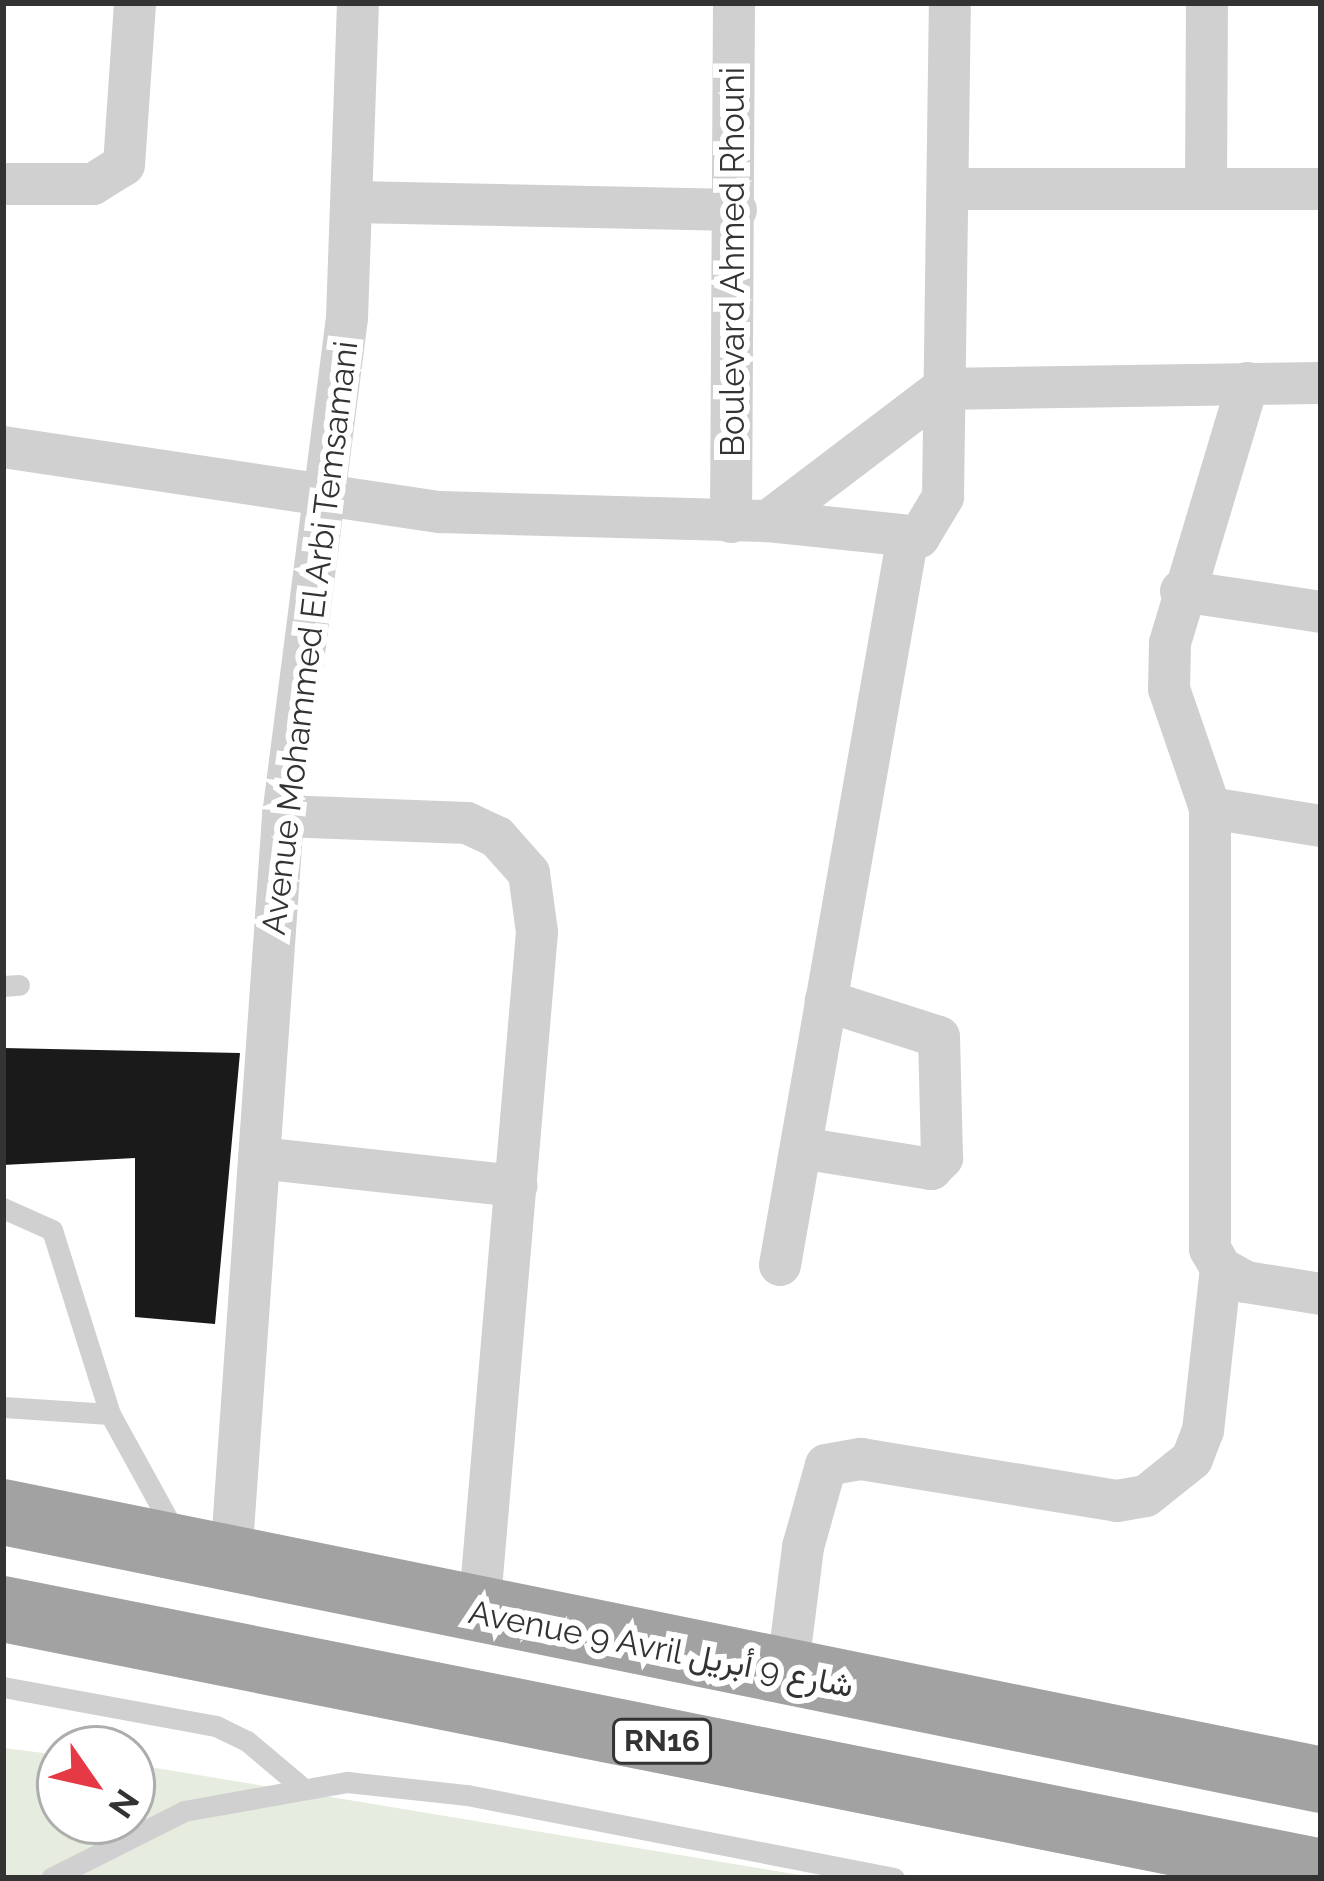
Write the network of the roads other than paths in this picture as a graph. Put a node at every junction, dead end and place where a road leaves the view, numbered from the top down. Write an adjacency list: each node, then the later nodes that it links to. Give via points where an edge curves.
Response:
1 (135, 3): 6 (street, via 124,165 93,184)
2 (358, 3): 10 (street, Avenue Mohammed El Arbi Temsamani)
3 (734, 3): 11 (street, Boulevard Ahmed Rhouni)
4 (950, 3): 8 (street)
5 (1207, 3): 7 (street)
6 (3, 184)
7 (1206, 188): 8 (street); 9 (street)
8 (953, 189): 14 (street)
9 (1321, 189)
10 (354, 202): 11 (street); 16 (street, Avenue Mohammed El Arbi Temsamani)
11 (736, 210): 17 (street, Boulevard Ahmed Rhouni)
12 (1248, 383): 13 (street); 14 (street); 19 (street)
13 (1321, 383)
14 (942, 389): 17 (street); 18 (street, via 944,470 934,522)
15 (3, 447): 16 (street)
16 (326, 492): 17 (street, via 526,518); 22 (street, Avenue Mohammed El Arbi Temsamani)
17 (749, 521): 18 (street)
18 (907, 541): 24 (street)
19 (1181, 591): 20 (street); 21 (street, via 1169,689)
20 (1321, 612)
21 (1210, 808): 23 (street); 30 (street, via 1208,1220)
22 (283, 816): 26 (street, Avenue Mohammed El Arbi Temsamani); 27 (street, via 466,823 497,837 530,873 537,932)
23 (1321, 826)
24 (826, 1001): 25 (street); 25 (street, via 939,1037 942,1158 931,1169)
25 (801, 1148): 29 (street)
26 (259, 1159): 27 (street); 35 (street, Avenue Mohammed El Arbi Temsamani)
27 (516, 1186): 37 (street)
28 (3, 1208): 33 (lane, via 52,1230)
29 (781, 1264)
30 (1221, 1268): 31 (street, via 1272,1289); 38 (street, via 1203,1431 1192,1459 1146,1496 1117,1501 861,1459 826,1466 802,1547)
31 (1321, 1294)
32 (3, 1407): 33 (lane)
33 (110, 1414): 35 (lane)
34 (3, 1512): 35 (highway, Avenue 9 Avril شارع 9 أبريل)
35 (208, 1555): 37 (highway, Avenue 9 Avril شارع 9 أبريل)
36 (3, 1609): 42 (highway, RN16)
37 (479, 1613): 38 (highway, Avenue 9 Avril شارع 9 أبريل)
38 (787, 1674): 40 (highway, Avenue 9 Avril شارع 9 أبريل)
39 (3, 1687): 41 (lane, via 216,1726 261,1750)
40 (1321, 1780)
41 (299, 1785): 43 (lane, via 184,1811); 44 (lane, via 430,1789)
42 (1321, 1872)
43 (51, 1878)
44 (894, 1878)

